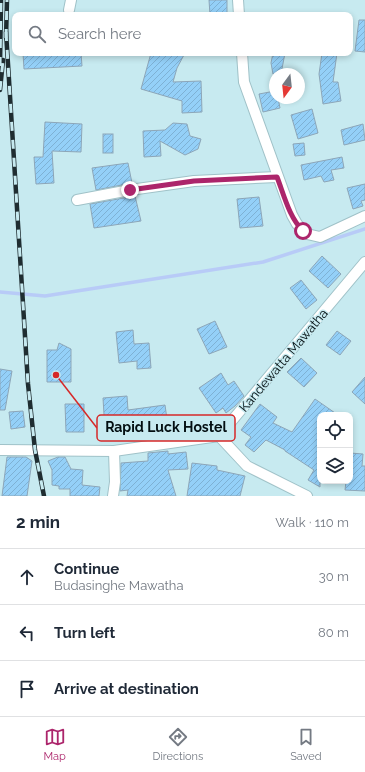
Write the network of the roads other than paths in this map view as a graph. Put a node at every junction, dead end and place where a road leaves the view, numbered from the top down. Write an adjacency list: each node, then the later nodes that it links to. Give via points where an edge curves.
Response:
1 (238, 0): 2 (street)
2 (239, 12)
3 (242, 56): 4 (street, via 244,82)
4 (277, 177): 5 (street, via 194,181); 6 (street, via 297,224 307,234 320,237)
5 (77, 200)
6 (365, 216)
7 (365, 262): 8 (street, Kandewatta Mawatha)
8 (219, 436): 10 (street); 12 (street, via 247,466)
9 (0, 450): 10 (street)
10 (114, 450): 11 (street)
11 (113, 496)
12 (307, 496)

